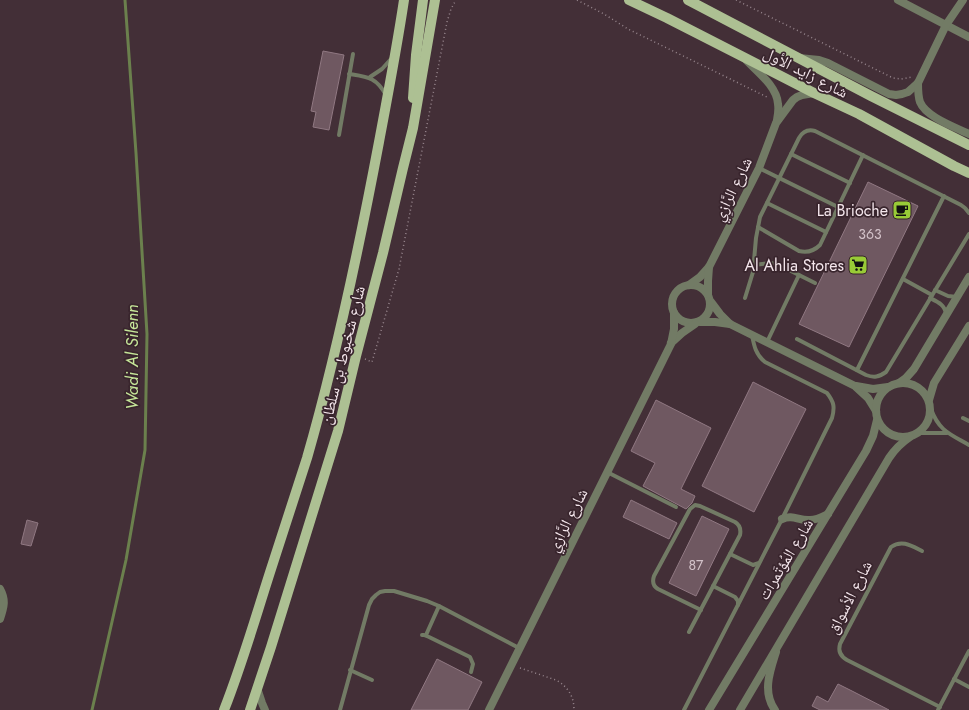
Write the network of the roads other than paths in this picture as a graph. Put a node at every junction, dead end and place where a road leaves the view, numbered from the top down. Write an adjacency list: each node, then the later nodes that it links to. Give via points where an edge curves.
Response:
1 (423, 0): 20 (main road, via 413,91)
2 (629, 0): 12 (main road, شارع زايد الأول)
3 (688, 0): 13 (main road, شارع زايد الأول)
4 (898, 0): 8 (street)
5 (963, 0): 8 (street)
6 (404, 2): 10 (main road, شارع شخبوط بن سلطان)
7 (435, 2): 20 (main road, شارع شخبوط بن سلطان)
8 (946, 25): 9 (street); 16 (street)
9 (969, 37)
10 (396, 52): 15 (lane, via 382,69); 18 (main road, شارع شخبوط بن سلطان)
11 (353, 54): 14 (lane)
12 (741, 55): 17 (main road, شارع زايد الأول); 19 (street, شارع الرَّازِي, via 766,80 776,95)
13 (799, 58): 16 (street, via 828,62 889,94 908,92); 23 (main road, شارع زايد الأول)
14 (349, 74): 15 (lane); 21 (lane)
15 (370, 77): 18 (lane, via 379,84)
16 (918, 82): 22 (street, via 918,97 928,113)
17 (814, 93): 19 (street, شارع الرَّازِي, via 793,100); 27 (main road, شارع زايد الأول)
18 (387, 99): 95 (main road, شارع شخبوط بن سلطان, via 346,305 319,413 292,506)
19 (776, 123): 26 (street, شارع الرَّازِي)
20 (413, 128): 93 (main road, شارع شخبوط بن سلطان, via 338,431)
21 (339, 134)
22 (969, 134)
23 (969, 145)
24 (791, 154): 25 (lane, via 801,135 811,130); 28 (lane); 29 (lane)
25 (863, 155): 29 (lane); 30 (lane)
26 (759, 168): 28 (lane); 38 (street, شارع الرَّازِي)
27 (969, 173)
28 (779, 178): 31 (lane); 32 (lane)
29 (850, 183): 32 (lane)
30 (944, 196): 33 (lane, via 961,204); 41 (lane)
31 (767, 203): 34 (lane); 35 (lane)
32 (838, 207): 35 (lane)
33 (969, 213)
34 (758, 227): 35 (lane, via 803,252 811,252 817,248); 37 (lane)
35 (826, 232)
36 (969, 234): 44 (lane)
37 (754, 265): 39 (lane, via 777,264); 48 (lane)
38 (709, 267): 43 (street, شارع الرَّازِي); 47 (street, شارع الرَّازِي)
39 (800, 275): 42 (lane); 56 (lane)
40 (969, 277): 46 (street)
41 (902, 279): 45 (lane); 58 (lane)
42 (815, 283)
43 (689, 285): 47 (street, via 705,290); 49 (street, via 680,288 674,295)
44 (935, 290): 45 (lane); 46 (lane)
45 (931, 296): 50 (lane, via 943,306); 58 (lane, via 886,372 874,377)
46 (957, 297): 50 (street)
47 (709, 298): 51 (street, via 709,314); 52 (street)
48 (745, 298)
49 (674, 313): 51 (street, via 685,323); 57 (street, شارع الرَّازِي)
50 (946, 315): 59 (street, via 914,369)
51 (698, 323): 52 (street); 57 (street, شارع الرَّازِي)
52 (730, 324): 54 (street)
53 (969, 326): 62 (street, via 934,383)
54 (752, 335): 56 (street); 74 (lane, via 757,354 765,362 827,393 834,404 832,418)
55 (797, 339): 58 (lane)
56 (767, 342): 60 (street)
57 (671, 344): 71 (street, شارع الرَّازِي)
58 (857, 370)
59 (899, 383): 61 (street); 62 (street, via 920,388)
60 (855, 386): 61 (street, via 873,389); 64 (street, via 868,398)
61 (888, 387): 64 (street, via 879,397)
62 (929, 400): 63 (street)
63 (931, 409): 68 (lane, via 937,422); 69 (street, via 928,423)
64 (876, 411): 66 (street)
65 (964, 418): 67 (lane)
66 (877, 420): 69 (street, via 890,435 903,438); 73 (street, شارع المُؤتَمرات, via 870,443)
67 (969, 421)
68 (947, 433): 69 (lane); 70 (lane)
69 (914, 435): 85 (street, via 896,448 889,458)
70 (969, 445)
71 (607, 472): 72 (lane); 86 (street, شارع الرَّازِي)
72 (676, 507)
73 (829, 513): 74 (street, via 813,520 792,516); 101 (street, شارع المُؤتَمرات)
74 (782, 519): 77 (lane)
75 (922, 552): 94 (lane, شارع الأسواق, via 905,543 891,547 840,644 839,652 847,660)
76 (730, 554): 77 (lane, via 753,565); 78 (lane); 82 (lane, via 741,532 739,526 700,506 692,506 652,582 658,589)
77 (760, 561): 81 (lane)
78 (713, 586): 81 (lane, via 735,597); 82 (lane)
79 (0, 589): 83 (street, via 4,603)
80 (439, 606): 86 (lane); 88 (lane, via 394,591 376,595 369,605); 89 (lane, via 424,635 470,657 473,664)
81 (738, 606): 100 (lane)
82 (701, 610): 84 (lane)
83 (0, 619)
84 (689, 632)
85 (778, 646): 102 (street); 103 (street, via 768,684 768,697)
86 (519, 648): 99 (street, شارع الرَّازِي)
87 (969, 651): 90 (lane, شارع الأسواق)
88 (350, 670): 91 (lane); 98 (lane)
89 (471, 672)
90 (954, 679): 92 (lane); 94 (lane, شارع الأسواق)
91 (372, 680)
92 (969, 687)
93 (258, 688): 96 (main road, شارع شخبوط بن سلطان); 97 (street)
94 (939, 708)
95 (224, 710)
96 (250, 710)
97 (265, 710)
98 (340, 710)
99 (489, 710)
100 (684, 710)
101 (710, 710)
102 (740, 710)
103 (775, 710)

